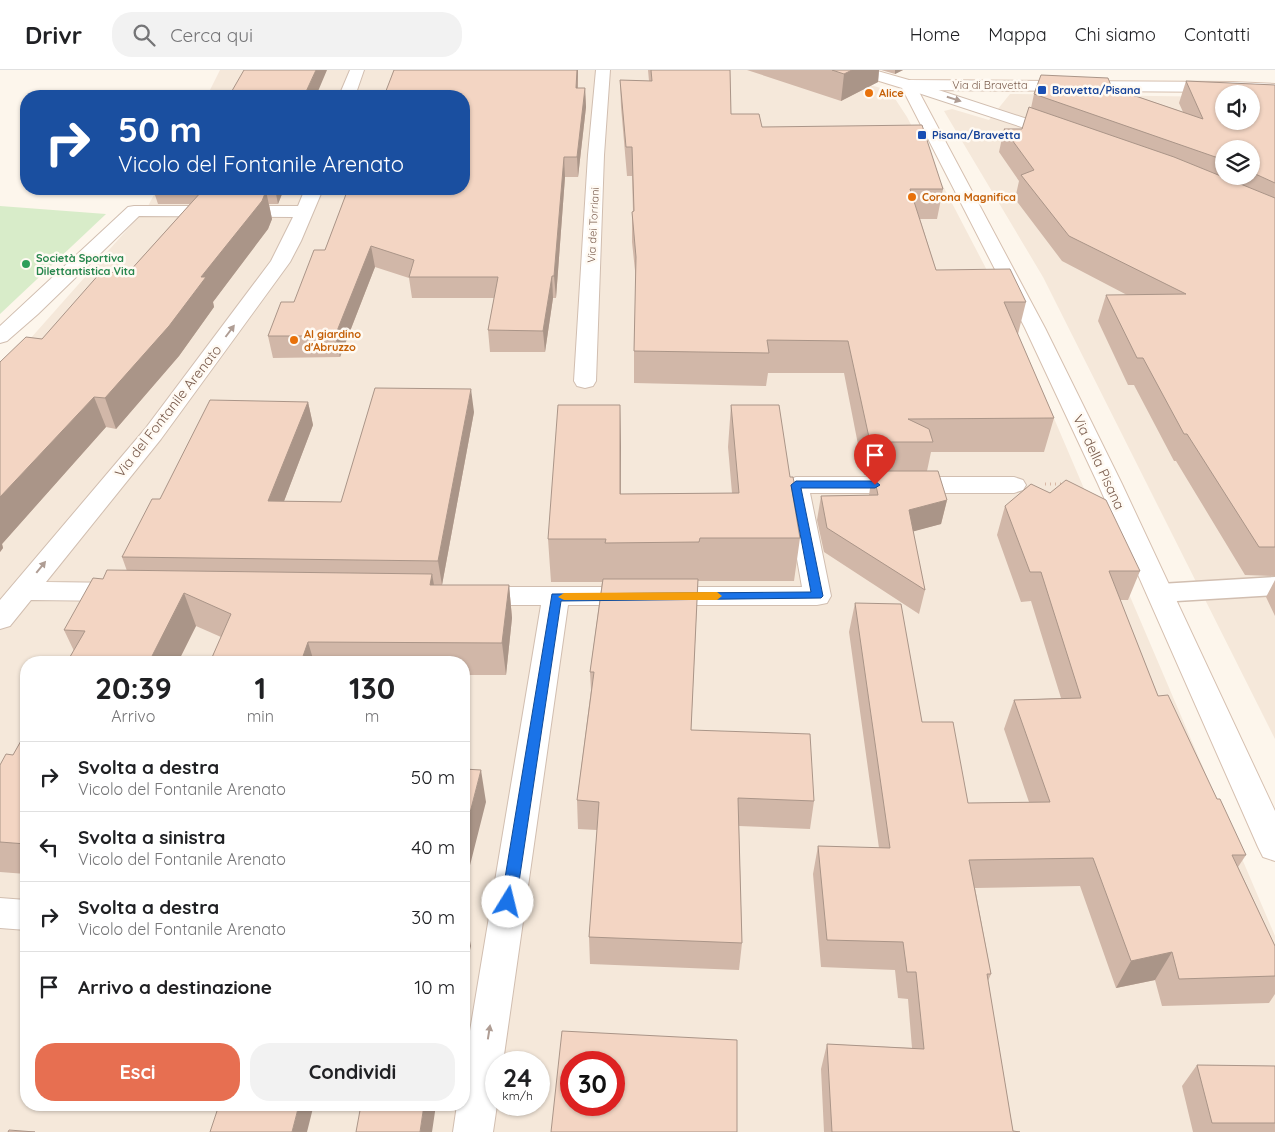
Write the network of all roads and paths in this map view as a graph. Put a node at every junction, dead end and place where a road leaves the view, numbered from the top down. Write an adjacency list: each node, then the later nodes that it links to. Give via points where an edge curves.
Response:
1 (357, 70): 6 (street)
2 (602, 70): 11 (street, Via dei Torriani)
3 (858, 70): 4 (street, Via di Bravetta)
4 (908, 85): 5 (street, Via di Bravetta); 7 (street, one-way to 7); 12 (street, Via della Pisana, via 1035,328)
5 (1275, 89)
6 (349, 90)
7 (1077, 141)
8 (312, 195): 9 (street, Via del Fontanile Arenato)
9 (305, 212): 10 (street, via 134,212); 15 (street, Via del Fontanile Arenato, one-way to 9, via 152,434 240,318 280,262)
10 (0, 337)
11 (585, 381)
12 (1110, 484): 13 (path); 17 (street, Via della Pisana)
13 (1014, 485): 19 (street, via 796,485 817,596)
14 (1275, 586): 17 (lane)
15 (22, 591): 16 (street); 20 (street, Via del Fontanile Arenato)
16 (151, 592)
17 (1160, 593): 21 (street, Via della Pisana)
18 (447, 596): 19 (street)
19 (556, 597): 24 (street, one-way to 19)
20 (0, 619)
21 (1275, 847)
22 (0, 913): 23 (street)
23 (20, 915)
24 (473, 1132)

